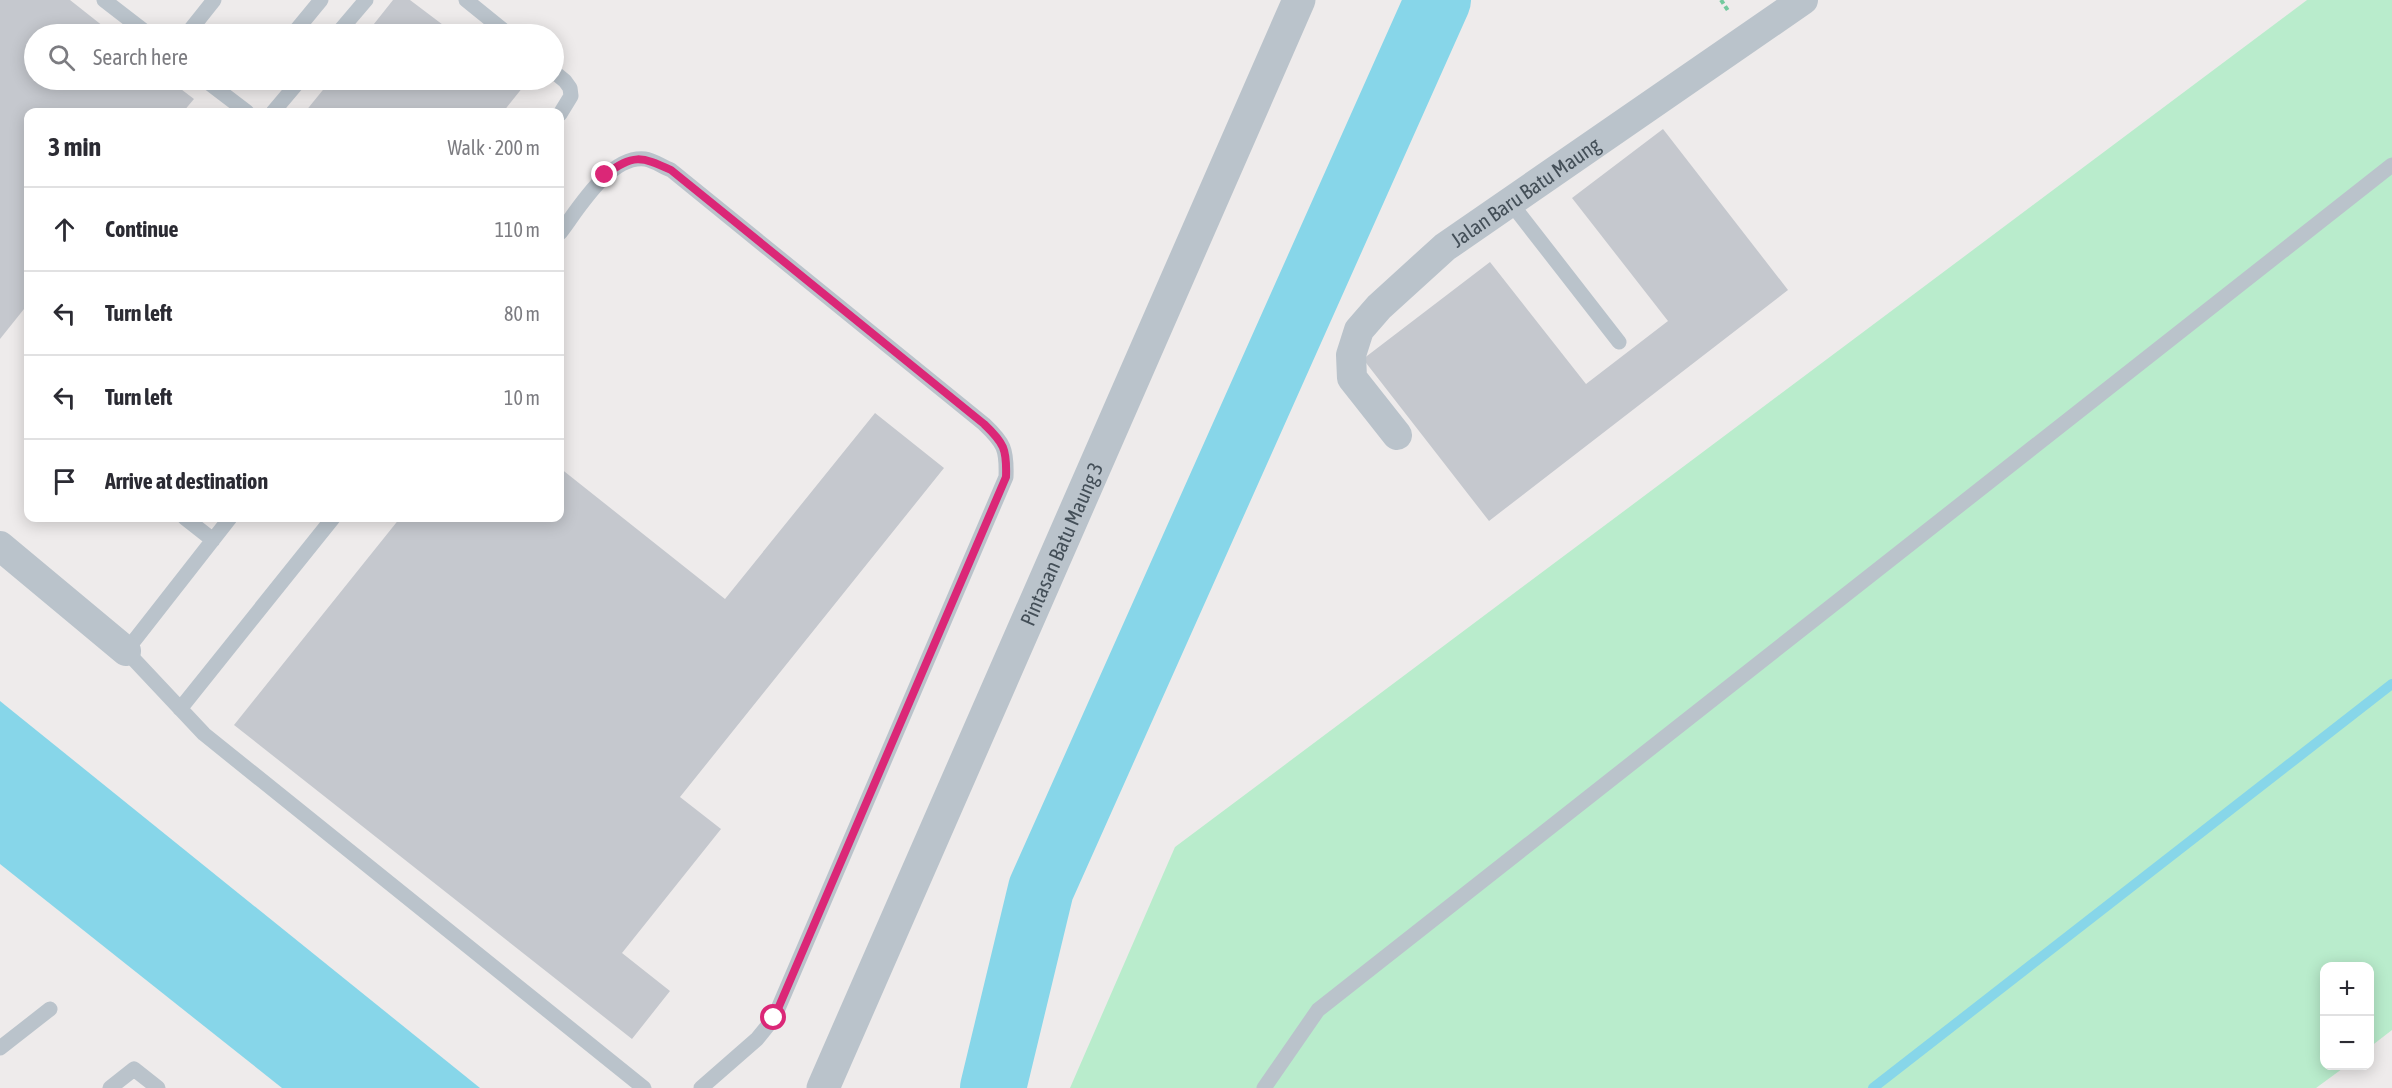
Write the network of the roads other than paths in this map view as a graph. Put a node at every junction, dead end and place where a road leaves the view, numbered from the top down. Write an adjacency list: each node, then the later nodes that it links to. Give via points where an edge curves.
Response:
1 (104, 0): 8 (lane)
2 (214, 0): 9 (lane)
3 (321, 0): 10 (lane)
4 (366, 0): 11 (lane)
5 (466, 0): 12 (lane)
6 (1299, 0): 37 (street, Pintasan Batu Maung 3)
7 (1803, 0): 20 (street, Jalan Baru Batu Maung)
8 (135, 24)
9 (195, 24)
10 (301, 24)
11 (346, 24)
12 (496, 24)
13 (564, 82): 18 (lane, via 571,96)
14 (218, 90): 16 (lane)
15 (292, 90): 17 (lane)
16 (242, 108)
17 (276, 108)
18 (564, 108)
19 (2392, 165): 38 (lane, via 1317,1010)
20 (1510, 202): 22 (lane); 23 (street, Jalan Baru Batu Maung, via 1444,247 1359,330 1351,355 1352,378)
21 (564, 228): 36 (lane, via 605,175 622,162 646,159 671,170 984,424 999,438 1007,454 1006,477 774,1018 757,1040)
22 (1619, 342)
23 (1396, 435)
24 (190, 522): 27 (lane)
25 (227, 522): 27 (lane)
26 (330, 522): 30 (lane)
27 (213, 540): 29 (lane)
28 (0, 546): 29 (street)
29 (126, 651): 30 (lane)
30 (180, 709): 35 (lane, via 204,734)
31 (50, 1009): 32 (lane)
32 (0, 1048)
33 (110, 1088): 34 (lane, via 134,1069)
34 (158, 1088)
35 (644, 1088)
36 (701, 1088)
37 (824, 1088)
38 (1264, 1088)

